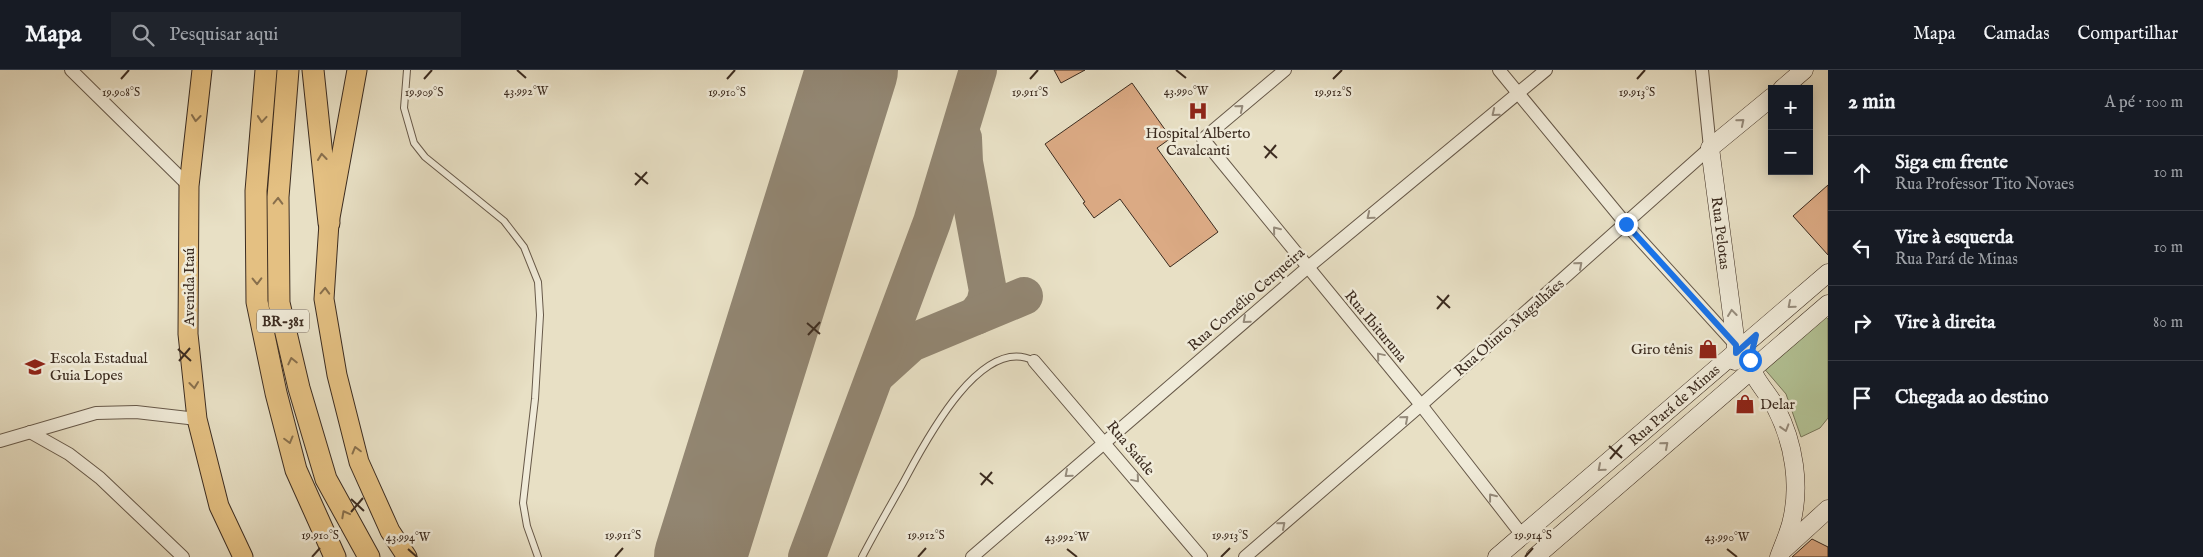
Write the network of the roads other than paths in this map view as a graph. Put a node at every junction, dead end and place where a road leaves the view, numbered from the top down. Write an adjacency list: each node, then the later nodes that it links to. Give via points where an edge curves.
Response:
1 (71, 70): 17 (street)
2 (202, 70): 17 (main road, Avenida Itaú, one-way to 17)
3 (266, 70): 38 (highway, BR-381, one-way to 38, via 256,191 257,302 296,470)
4 (288, 70): 39 (highway, BR-381, one-way to 4, via 326,479 299,388 279,303 278,197)
5 (313, 70): 18 (highway, one-way to 5)
6 (357, 70): 18 (main road)
7 (406, 70): 41 (lane, via 404,108 414,143 426,157 504,221 524,247 538,282 540,315 535,399 523,503)
8 (1284, 70): 20 (street, Rua Ibituruna, one-way to 8, via 1203,139)
9 (1499, 70): 14 (street)
10 (1546, 70): 14 (street, Rua Cornélio Cerqueira)
11 (1702, 70): 16 (street, Rua Pelotas)
12 (1804, 70): 13 (main road)
13 (1787, 85)
14 (1520, 93): 19 (street); 20 (street, Rua Cornélio Cerqueira, one-way to 20)
15 (1768, 100): 16 (main road, Rua Olinto Magalhães, one-way to 15)
16 (1710, 148): 19 (street, Rua Olinto Magalhães); 24 (main road, Rua Pelotas, one-way to 16)
17 (188, 186): 29 (main road, Avenida Itaú, one-way to 29, via 188,334)
18 (329, 223): 40 (main road, one-way to 18, via 390,531 360,462 337,376 324,299)
19 (1626, 224): 24 (street); 28 (street, Rua Olinto Magalhães, one-way to 19)
20 (1307, 268): 28 (street, Rua Ibituruna, one-way to 20); 32 (street, Rua Cornélio Cerqueira, one-way to 32)
21 (1828, 273): 23 (main road, Rua Pará de Minas, one-way to 23)
22 (1828, 304): 26 (main road, Rua Pará de Minas)
23 (1756, 335): 24 (main road, Rua Pará de Minas); 26 (main road, via 1750,354)
24 (1736, 349): 27 (main road, Rua Pelotas, via 1732,375); 34 (main road, Rua Pará de Minas, one-way to 34)
25 (1034, 361): 32 (street, Rua Saúde); 42 (lane, via 1008,356 980,374 955,398 933,427)
26 (1751, 372): 27 (main road, Rua Pará de Minas); 35 (main road, one-way to 35, via 1782,419 1795,467 1791,524)
27 (1724, 394): 47 (main road, Rua Pará de Minas, one-way to 27)
28 (1421, 405): 34 (street, Rua Ibituruna, one-way to 28); 45 (street, Rua Olinto Magalhães, one-way to 28)
29 (197, 419): 30 (street, via 136,412 96,413); 37 (main road, Avenida Itaú, via 219,506)
30 (30, 432): 31 (street); 36 (street, via 69,454 100,478)
31 (0, 441)
32 (1105, 442): 43 (street, Rua Cornélio Cerqueira, one-way to 43); 44 (street, Rua Saúde, one-way to 44)
33 (1828, 509): 35 (main road)
34 (1522, 535): 46 (main road, Rua Pará de Minas)
35 (1778, 555)
36 (179, 556)
37 (244, 557)
38 (335, 557)
39 (368, 557)
40 (407, 557)
41 (538, 557)
42 (862, 557)
43 (972, 557)
44 (1201, 557)
45 (1245, 557)
46 (1498, 557)
47 (1535, 557)

